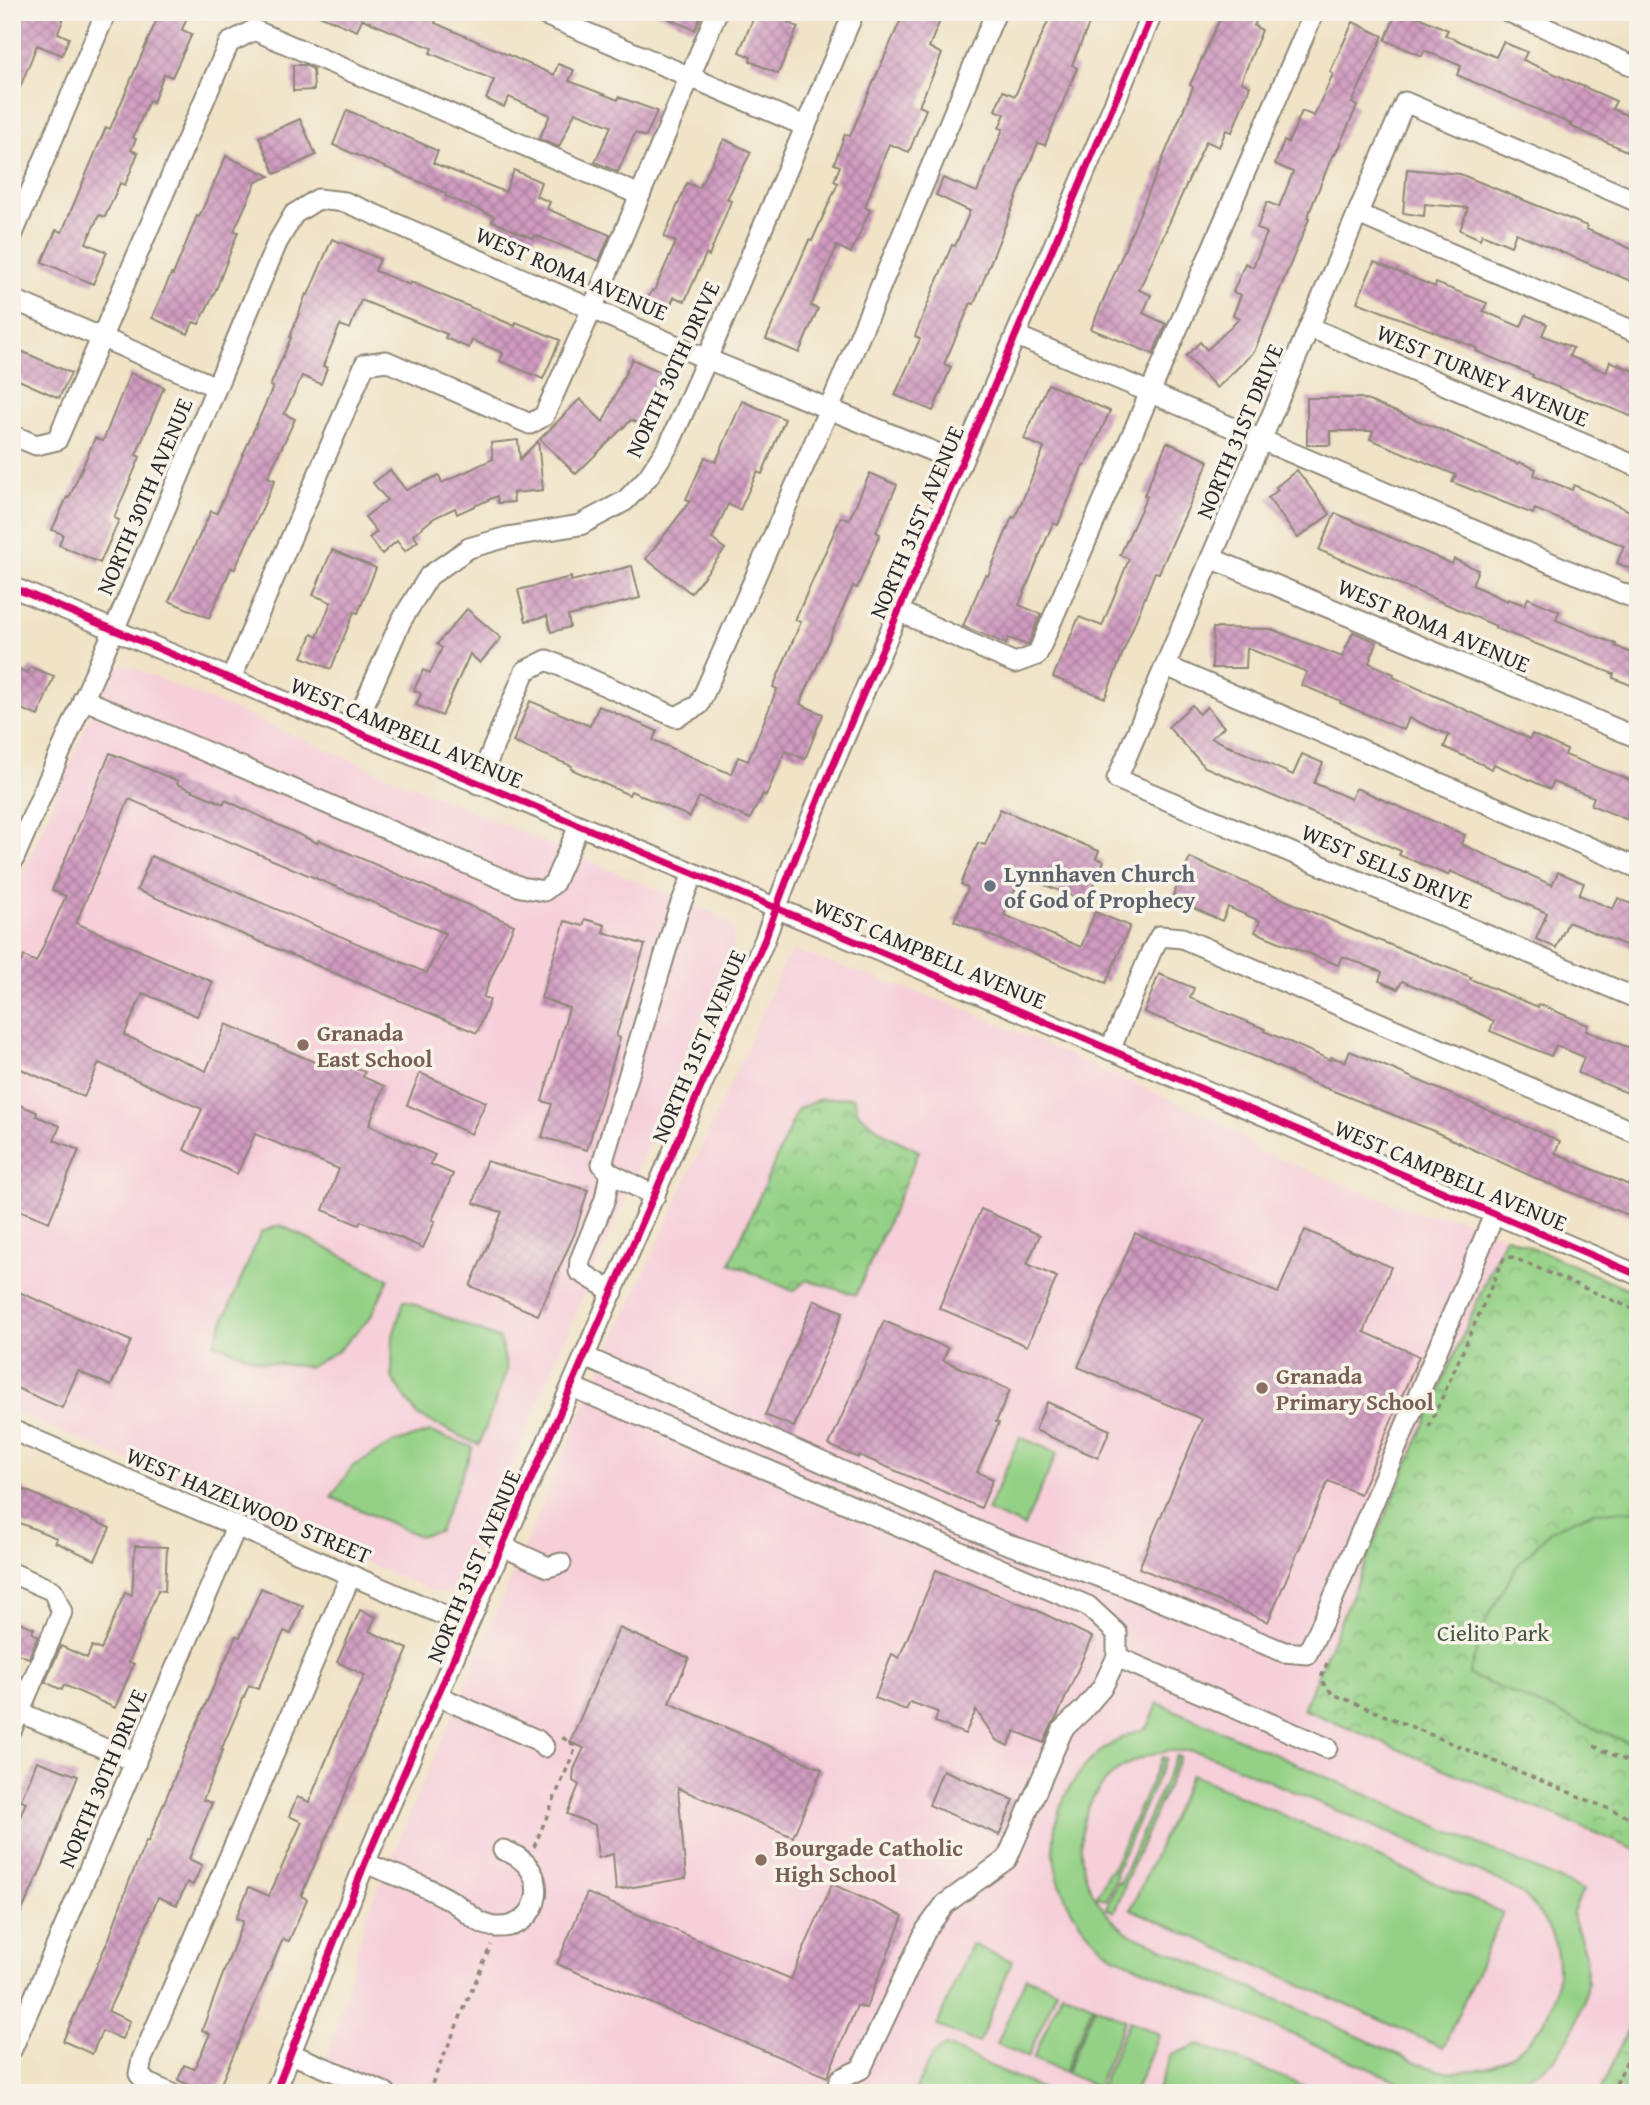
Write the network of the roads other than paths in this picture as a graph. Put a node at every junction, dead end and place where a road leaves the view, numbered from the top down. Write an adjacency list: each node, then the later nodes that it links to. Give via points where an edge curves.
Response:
1 (107, 12): 16 (street)
2 (538, 12): 10 (street)
3 (717, 12): 10 (street)
4 (854, 12): 11 (street, NORTH 30TH DRIVE)
5 (996, 12): 26 (street)
6 (1153, 12): 21 (street, NORTH 31ST AVENUE)
7 (1314, 12): 25 (street)
8 (1509, 12): 9 (street)
9 (1638, 68)
10 (690, 77): 11 (street); 12 (street)
11 (805, 126): 23 (street, NORTH 30TH DRIVE)
12 (640, 194): 18 (street); 22 (street, via 254,30 229,43)
13 (318, 199): 18 (street, WEST ROMA AVENUE, via 357,207); 24 (street, NORTH 30TH AVENUE, via 294,214 285,227)
14 (1638, 202): 15 (street, NORTH 31ST DRIVE, via 1405,102)
15 (1358, 214): 19 (street, NORTH 31ST DRIVE); 20 (street)
16 (12, 236)
17 (12, 299): 22 (street)
18 (592, 309): 23 (street, WEST ROMA AVENUE); 37 (street, via 544,416 530,424 386,361 365,365)
19 (1309, 327): 28 (street, NORTH 31ST DRIVE); 30 (street, WEST TURNEY AVENUE)
20 (1638, 333)
21 (1017, 336): 25 (street); 29 (street, NORTH 31ST AVENUE)
22 (103, 339): 24 (street); 27 (street, via 57,440 37,445)
23 (707, 359): 26 (street, WEST ROMA AVENUE); 39 (street, NORTH 30TH DRIVE, via 669,444 648,477 625,501 580,525 469,548 429,576 401,621)
24 (216, 387): 35 (street, NORTH 30TH AVENUE)
25 (1150, 391): 28 (street); 34 (street, via 1037,655 1015,663)
26 (829, 409): 29 (street, WEST ROMA AVENUE); 42 (street, via 699,705 676,717 547,660 525,671)
27 (12, 435)
28 (1262, 440): 31 (street, NORTH 31ST DRIVE); 33 (street)
29 (961, 463): 34 (street, NORTH 31ST AVENUE)
30 (1638, 467)
31 (1211, 558): 36 (street, NORTH 31ST DRIVE); 40 (street, WEST ROMA AVENUE)
32 (12, 587): 35 (street, WEST CAMPBELL AVENUE)
33 (1638, 600)
34 (898, 611): 47 (street, NORTH 31ST AVENUE)
35 (115, 629): 37 (street, WEST CAMPBELL AVENUE); 38 (street, NORTH 30TH AVENUE)
36 (1166, 666): 41 (street, NORTH 31ST DRIVE); 45 (street)
37 (231, 679): 39 (street, WEST CAMPBELL AVENUE)
38 (83, 699): 43 (street, via 522,887 544,891 554,883); 44 (street, NORTH 30TH AVENUE)
39 (353, 730): 42 (street, WEST CAMPBELL AVENUE)
40 (1638, 738)
41 (1117, 779): 48 (street, WEST SELLS DRIVE)
42 (478, 784): 43 (street, WEST CAMPBELL AVENUE)
43 (579, 826): 46 (street, WEST CAMPBELL AVENUE)
44 (12, 863)
45 (1638, 868)
46 (693, 874): 47 (street, WEST CAMPBELL AVENUE); 51 (street, via 602,1164)
47 (776, 908): 49 (street, WEST CAMPBELL AVENUE); 52 (street, NORTH 31ST AVENUE)
48 (1638, 999)
49 (1110, 1050): 50 (street, via 1160,936 1182,938); 53 (street, WEST CAMPBELL AVENUE)
50 (1638, 1134)
51 (610, 1173): 52 (street); 55 (street, via 579,1271)
52 (655, 1196): 55 (street, NORTH 31ST AVENUE)
53 (1494, 1215): 54 (street, WEST CAMPBELL AVENUE); 56 (street, via 1307,1654 1284,1652 1122,1585 1002,1542)
54 (1638, 1275)
55 (613, 1292): 56 (street, NORTH 31ST AVENUE)
56 (585, 1357): 57 (street, NORTH 31ST AVENUE)
57 (572, 1387): 60 (street, NORTH 31ST AVENUE); 65 (street, via 1088,1606 1116,1633)
58 (12, 1430): 59 (street, WEST HAZELWOOD STREET)
59 (236, 1527): 63 (street, WEST HAZELWOOD STREET); 70 (street, NORTH 30TH DRIVE)
60 (502, 1546): 61 (street, via 548,1567); 64 (street, NORTH 31ST AVENUE)
61 (561, 1563)
62 (12, 1573): 67 (street, via 53,1591 62,1612)
63 (351, 1575): 64 (street, WEST HAZELWOOD STREET); 75 (street, via 142,2059 139,2074)
64 (467, 1625): 66 (street, NORTH 31ST AVENUE)
65 (1117, 1657): 69 (street); 78 (street, via 1102,1688 1063,1729 1007,1859 945,1903 926,1930 861,2069 840,2079)
66 (438, 1696): 68 (street, via 537,1740); 72 (street, NORTH 31ST AVENUE)
67 (15, 1717): 70 (street)
68 (548, 1739)
69 (1327, 1748)
70 (136, 1762): 73 (street, NORTH 30TH DRIVE)
71 (503, 1850): 72 (street, via 529,1864 536,1878 533,1907 509,1926 480,1923 447,1898)
72 (365, 1863): 74 (street, NORTH 31ST AVENUE)
73 (12, 2049)
74 (291, 2054): 76 (street, NORTH 31ST AVENUE); 77 (street)
75 (170, 2093)
76 (275, 2093)
77 (386, 2093)
78 (835, 2093)

